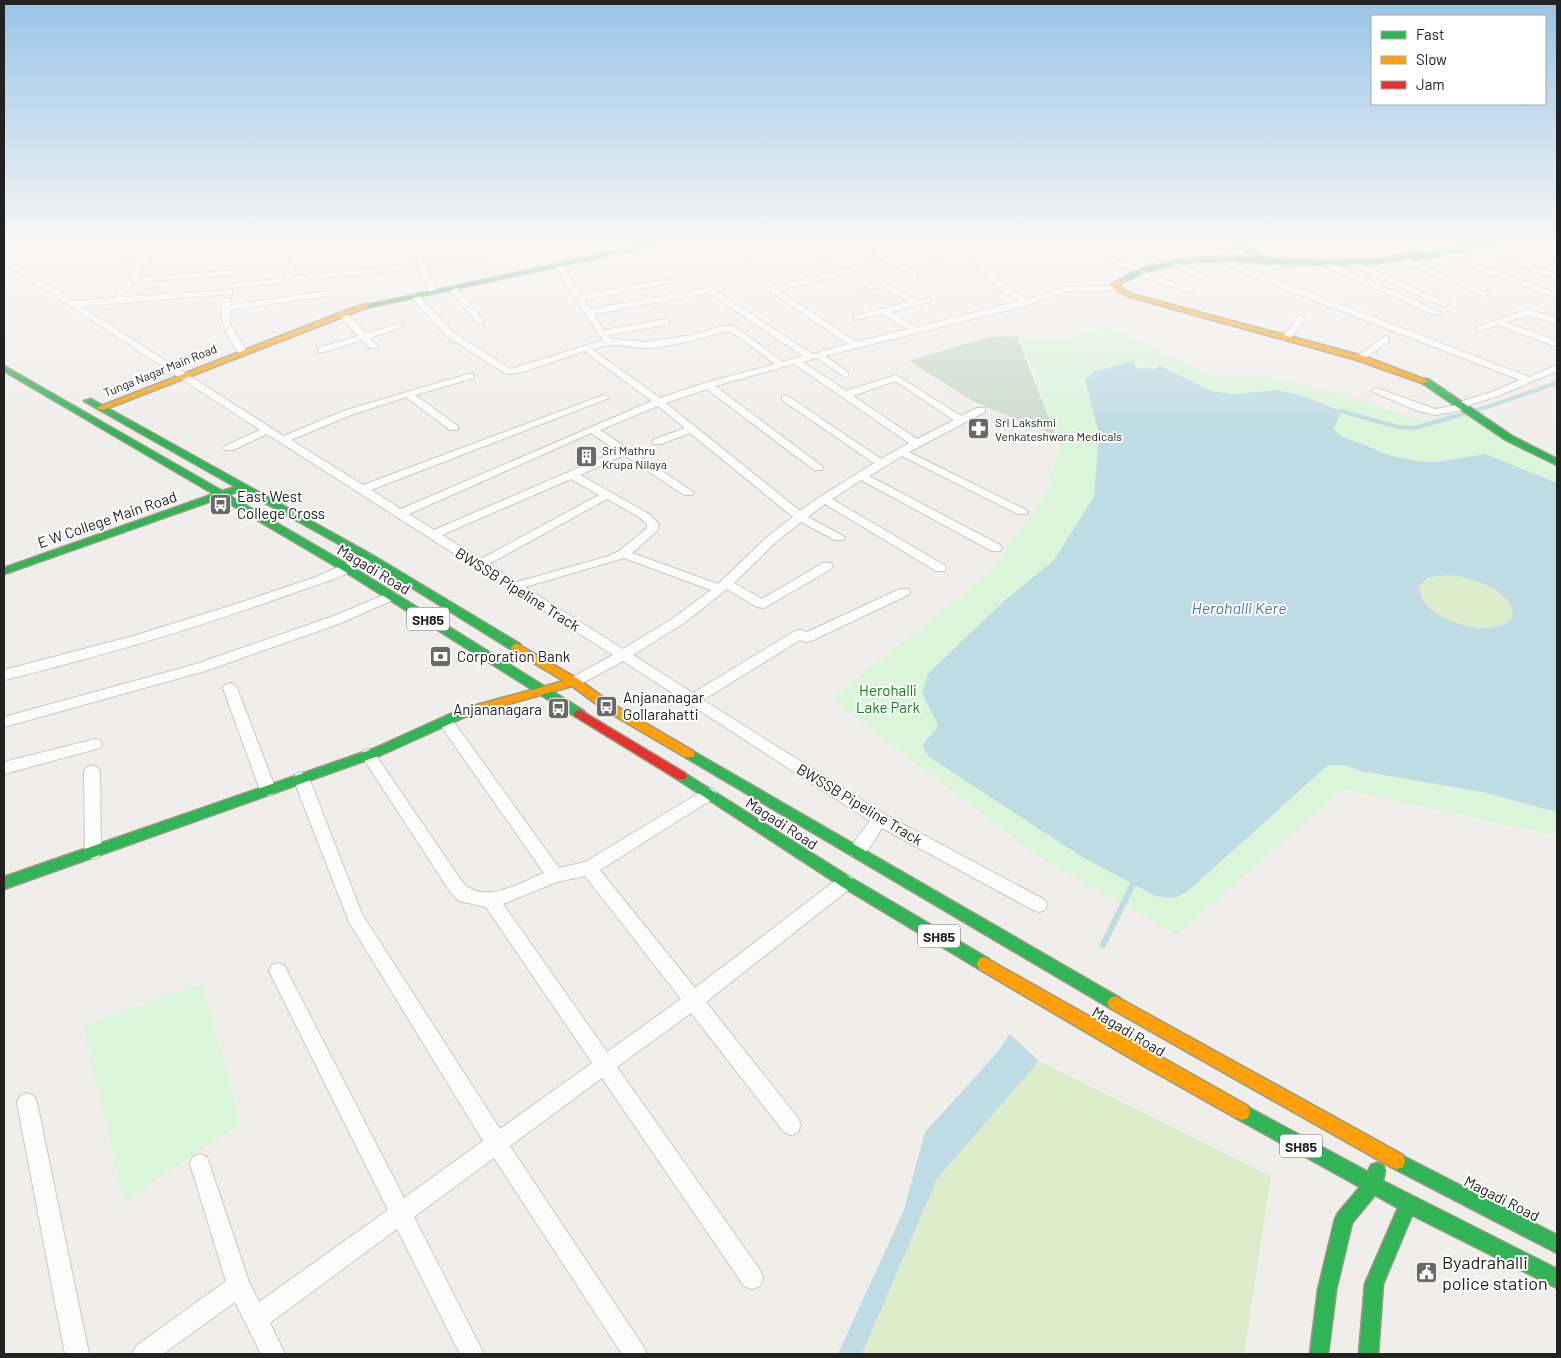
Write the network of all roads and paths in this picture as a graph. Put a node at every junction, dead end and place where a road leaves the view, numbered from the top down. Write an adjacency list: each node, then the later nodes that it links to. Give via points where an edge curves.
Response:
1 (76, 306): 51 (street, BWSSB Pipeline Track)
2 (236, 306): 15 (street)
3 (367, 306): 19 (main road, Tunga Nagar Main Road)
4 (425, 306): 38 (street, via 451,335 509,372)
5 (468, 306): 23 (street)
6 (585, 306): 17 (street)
7 (620, 306): 17 (street)
8 (736, 306): 42 (street)
9 (798, 306): 35 (street)
10 (904, 306): 16 (street)
11 (1013, 306): 30 (street)
12 (1171, 306): 33 (main road)
13 (1338, 306): 28 (street)
14 (1423, 306): 18 (street)
15 (225, 308): 40 (street, via 225,322)
16 (884, 311): 20 (street); 30 (street)
17 (589, 312): 32 (street)
18 (1438, 313)
19 (342, 314): 31 (street); 40 (main road, Tunga Nagar Main Road)
20 (857, 318)
21 (1301, 319): 33 (street)
22 (1557, 321): 25 (street, via 1528,312)
23 (480, 322)
24 (666, 322): 32 (street)
25 (1498, 322): 29 (street); 36 (street)
26 (1404, 323): 28 (street)
27 (400, 326): 31 (street)
28 (1394, 328): 52 (street)
29 (1479, 328)
30 (915, 330): 35 (street)
31 (364, 337): 37 (street); 39 (street)
32 (605, 337): 38 (street); 45 (street, via 647,345 729,328)
33 (1286, 338): 43 (main road)
34 (1386, 339): 43 (street)
35 (854, 344): 42 (street)
36 (1557, 344)
37 (373, 346)
38 (585, 348): 60 (street)
39 (321, 350)
40 (242, 352): 51 (main road, Tunga Nagar Main Road)
41 (4, 355): 49 (main road)
42 (814, 356): 44 (street); 48 (street)
43 (1360, 358): 62 (main road, via 1413,375)
44 (795, 361): 45 (street); 57 (street)
45 (782, 365): 53 (street)
46 (4, 368): 64 (main road, Magadi Road / SH85)
47 (1557, 368): 52 (street)
48 (845, 374)
49 (41, 376)
50 (470, 376): 56 (street)
51 (183, 377): 61 (main road, Tunga Nagar Main Road); 68 (street, BWSSB Pipeline Track)
52 (1528, 380): 62 (street)
53 (708, 385): 60 (street); 78 (street)
54 (1376, 390): 62 (street, via 1435,412)
55 (75, 394): 61 (main road, Magadi Road / SH85)
56 (408, 394): 66 (street); 70 (street, via 347,413)
57 (845, 395): 65 (street, via 896,378); 72 (street)
58 (604, 398): 82 (street)
59 (786, 398): 77 (street)
60 (659, 402): 67 (street); 69 (street)
61 (100, 408): 64 (street); 81 (main road, Magadi Road / SH85)
62 (1468, 408): 76 (main road, via 1509,438)
63 (981, 410): 65 (street)
64 (82, 414): 85 (main road, Magadi Road / SH85)
65 (961, 420): 72 (street)
66 (454, 428)
67 (691, 429): 71 (street); 89 (street)
68 (268, 430): 70 (street, BWSSB Pipeline Track); 73 (street)
69 (593, 430): 74 (street); 88 (street)
70 (283, 440): 82 (street, BWSSB Pipeline Track)
71 (657, 442)
72 (915, 442): 75 (street)
73 (229, 448)
74 (625, 451): 79 (street); 83 (street)
75 (900, 451): 77 (street); 87 (street)
76 (1555, 459)
77 (880, 464): 80 (street)
78 (818, 468)
79 (571, 474): 84 (street); 90 (street)
80 (861, 476): 86 (street); 92 (street)
81 (243, 487): 85 (main road, E W College Main Road); 94 (main road, Magadi Road / SH85)
82 (361, 490): 88 (street, BWSSB Pipeline Track)
83 (688, 493)
84 (607, 495): 93 (street, via 653,524 650,532); 95 (street)
85 (220, 496): 98 (main road, Magadi Road / SH85); 99 (main road, E W College Main Road)
86 (824, 499): 89 (street); 97 (street)
87 (1022, 512)
88 (399, 514): 90 (street, BWSSB Pipeline Track)
89 (800, 517): 91 (street); 101 (street)
90 (433, 535): 95 (street, BWSSB Pipeline Track)
91 (839, 538)
92 (996, 548)
93 (623, 554): 100 (street); 101 (street)
94 (369, 557): 98 (street); 106 (main road, Magadi Road / SH85)
95 (479, 565): 100 (street, BWSSB Pipeline Track)
96 (827, 566): 101 (street, via 764,604)
97 (940, 568)
98 (348, 569): 103 (main road, Magadi Road / SH85); 105 (street, via 223,614)
99 (4, 571)
100 (515, 586): 104 (street, BWSSB Pipeline Track)
101 (723, 586): 104 (street)
102 (904, 592): 109 (street, via 806,638 800,634)
103 (391, 596): 108 (main road, Magadi Road / SH85); 110 (street, via 336,620 200,668)
104 (623, 656): 106 (street); 109 (street, BWSSB Pipeline Track)
105 (4, 675)
106 (574, 682): 108 (main road); 120 (main road, Magadi Road / SH85, via 607,706)
107 (230, 688): 117 (street)
108 (542, 690): 111 (main road, via 461,714); 118 (main road, Magadi Road / SH85)
109 (692, 700): 119 (street, BWSSB Pipeline Track)
110 (4, 722)
111 (446, 722): 113 (main road); 123 (street)
112 (95, 744): 114 (street)
113 (368, 755): 116 (main road); 126 (street, via 457,888 465,896)
114 (4, 768)
115 (92, 771): 121 (street)
116 (301, 778): 117 (main road); 133 (street, via 355,917)
117 (268, 790): 121 (main road)
118 (709, 794): 122 (street); 124 (main road, Magadi Road / SH85)
119 (880, 819): 120 (street); 127 (street, BWSSB Pipeline Track)
120 (857, 851): 134 (main road, Magadi Road / SH85, via 1054,968)
121 (94, 852): 125 (main road)
122 (590, 868): 123 (street); 129 (street)
123 (555, 876): 126 (street)
124 (846, 882): 129 (street); 136 (main road, Magadi Road / SH85, via 1151,1062)
125 (4, 883)
126 (491, 901): 130 (street)
127 (1039, 905)
128 (278, 971): 138 (street)
129 (694, 1000): 130 (street); 132 (street)
130 (604, 1066): 133 (street); 140 (street)
131 (27, 1103): 144 (street)
132 (790, 1125)
133 (497, 1144): 138 (street); 148 (street)
134 (1380, 1153): 136 (main road); 139 (main road, Magadi Road / SH85)
135 (200, 1164): 142 (street)
136 (1373, 1185): 137 (main road, Magadi Road / SH85); 149 (main road, via 1344,1220 1327,1290)
137 (1408, 1204): 141 (main road, Magadi Road / SH85); 150 (main road, via 1374,1284)
138 (400, 1214): 143 (street); 147 (street)
139 (1557, 1244)
140 (752, 1278)
141 (1557, 1279)
142 (239, 1286): 143 (street); 145 (street)
143 (257, 1318): 146 (street)
144 (76, 1354)
145 (144, 1354)
146 (273, 1354)
147 (472, 1354)
148 (635, 1354)
149 (1319, 1354)
150 (1368, 1354)

